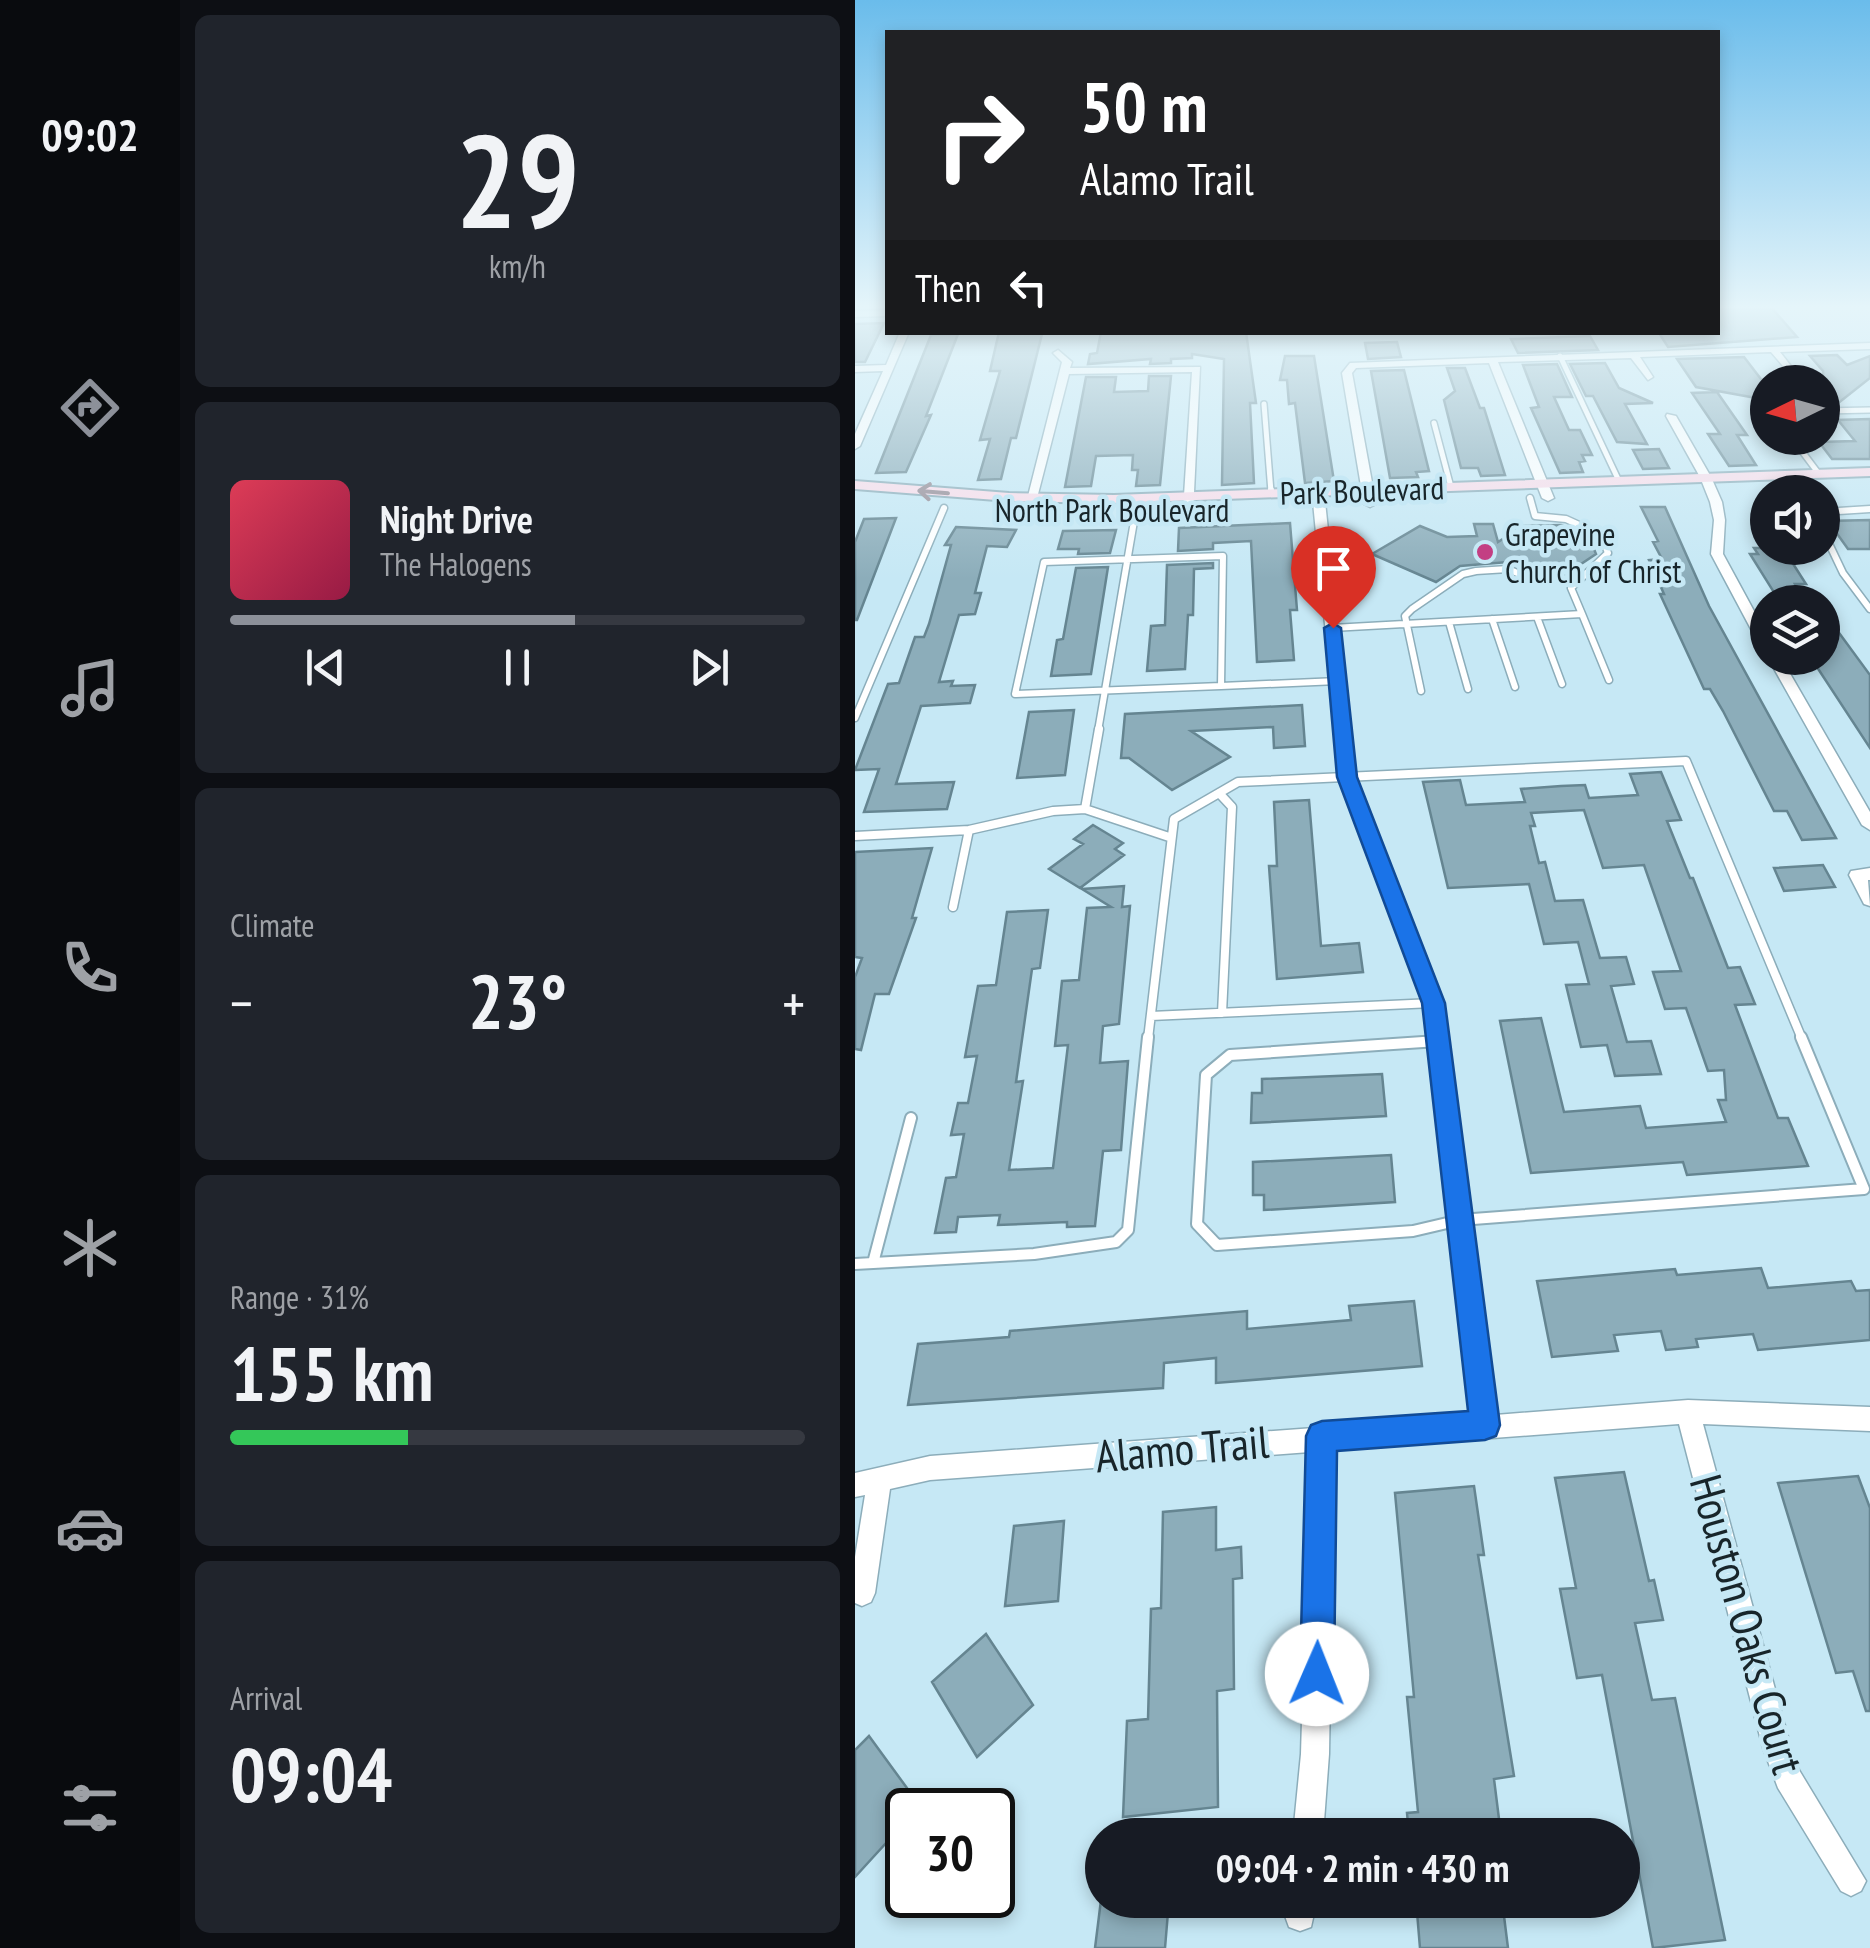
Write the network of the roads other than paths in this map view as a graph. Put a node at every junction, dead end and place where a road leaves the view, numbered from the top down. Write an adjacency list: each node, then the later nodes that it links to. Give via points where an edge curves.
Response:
1 (876, 397): 12 (street)
2 (1056, 397): 26 (street)
3 (1196, 397): 30 (street)
4 (1351, 397): 25 (street)
5 (1507, 397): 23 (street)
6 (1579, 397): 16 (lane)
7 (1264, 404): 24 (lane)
8 (1870, 410): 9 (lane)
9 (1840, 411)
10 (1671, 416): 18 (street)
11 (1433, 423): 20 (lane)
12 (855, 446)
13 (1805, 455): 15 (lane)
14 (1870, 472): 15 (main road, Park Boulevard)
15 (1819, 474): 18 (main road, Park Boulevard)
16 (1619, 481): 18 (main road, Park Boulevard); 23 (main road, Park Boulevard)
17 (855, 485): 26 (main road, one-way to 17)
18 (1707, 485): 21 (main road, Park Boulevard); 23 (main road, Park Boulevard); 40 (street, via 1720,520 1715,549)
19 (1870, 486): 22 (main road, Park Boulevard)
20 (1451, 487): 23 (main road, Park Boulevard); 25 (main road, Park Boulevard)
21 (1750, 488)
22 (1840, 488)
23 (1545, 491): 27 (main road, Park Boulevard)
24 (1271, 494): 28 (main road, Park Boulevard); 30 (main road, Park Boulevard)
25 (1368, 497): 27 (main road, Park Boulevard); 28 (main road, North Park Boulevard)
26 (1031, 498): 31 (main road)
27 (1530, 498): 37 (lane, via 1535,516 1565,519 1601,535 1609,553)
28 (1319, 499): 30 (main road, North Park Boulevard); 45 (street)
29 (855, 500): 32 (main road, North Park Boulevard)
30 (1190, 504): 31 (main road, North Park Boulevard)
31 (1137, 506): 32 (main road, North Park Boulevard); 35 (lane)
32 (943, 508): 55 (lane)
33 (1870, 509): 34 (lane)
34 (1840, 511)
35 (1127, 559): 50 (lane, via 1223,556); 53 (lane); 53 (lane, via 1044,562 1015,694)
36 (1839, 565): 38 (lane)
37 (1577, 579): 39 (lane, via 1571,588); 44 (lane, via 1531,579 1509,569 1463,574 1405,616)
38 (1870, 609)
39 (1582, 614): 41 (lane); 47 (lane)
40 (1750, 614)
41 (1537, 617): 42 (lane); 49 (lane)
42 (1492, 619): 43 (lane); 51 (lane)
43 (1449, 622): 44 (lane); 52 (lane)
44 (1407, 624): 45 (lane); 54 (lane)
45 (1333, 628): 48 (street)
46 (1784, 675): 59 (street)
47 (1609, 680)
48 (1337, 681): 50 (lane); 56 (street)
49 (1561, 684)
50 (1221, 686): 53 (lane)
51 (1515, 687)
52 (1468, 689)
53 (1105, 691): 58 (lane)
54 (1421, 691)
55 (855, 718)
56 (1347, 777): 57 (lane, via 1239,782); 66 (street); 71 (lane, via 1686,761 1864,1189)
57 (1219, 793): 62 (lane, via 1174,820); 67 (lane, via 1231,806)
58 (1085, 808): 60 (lane); 62 (lane)
59 (1870, 825)
60 (969, 830): 61 (lane); 65 (lane)
61 (855, 836)
62 (1169, 837): 68 (lane)
63 (1870, 874): 64 (street, via 1857,874)
64 (1870, 900)
65 (953, 907)
66 (1434, 1003): 67 (lane); 69 (street)
67 (1222, 1013): 68 (lane)
68 (1151, 1016): 72 (lane, via 1128,1230 1117,1242)
69 (1439, 1041): 71 (street); 71 (lane, via 1230,1055 1206,1075 1197,1224 1217,1245 1413,1231)
70 (911, 1118): 72 (lane)
71 (1460, 1220): 76 (street)
72 (873, 1263): 73 (lane)
73 (855, 1264)
74 (1688, 1412): 75 (street, Alamo Trail); 76 (street, Alamo Trail); 81 (street, Houston Oaks Court, via 1777,1748)
75 (1870, 1419)
76 (1485, 1425): 77 (street, Alamo Trail)
77 (1322, 1436): 78 (street, Alamo Trail, via 930,1468); 80 (street)
78 (867, 1482): 79 (street)
79 (862, 1593)
80 (1309, 1818)
81 (1851, 1881)

